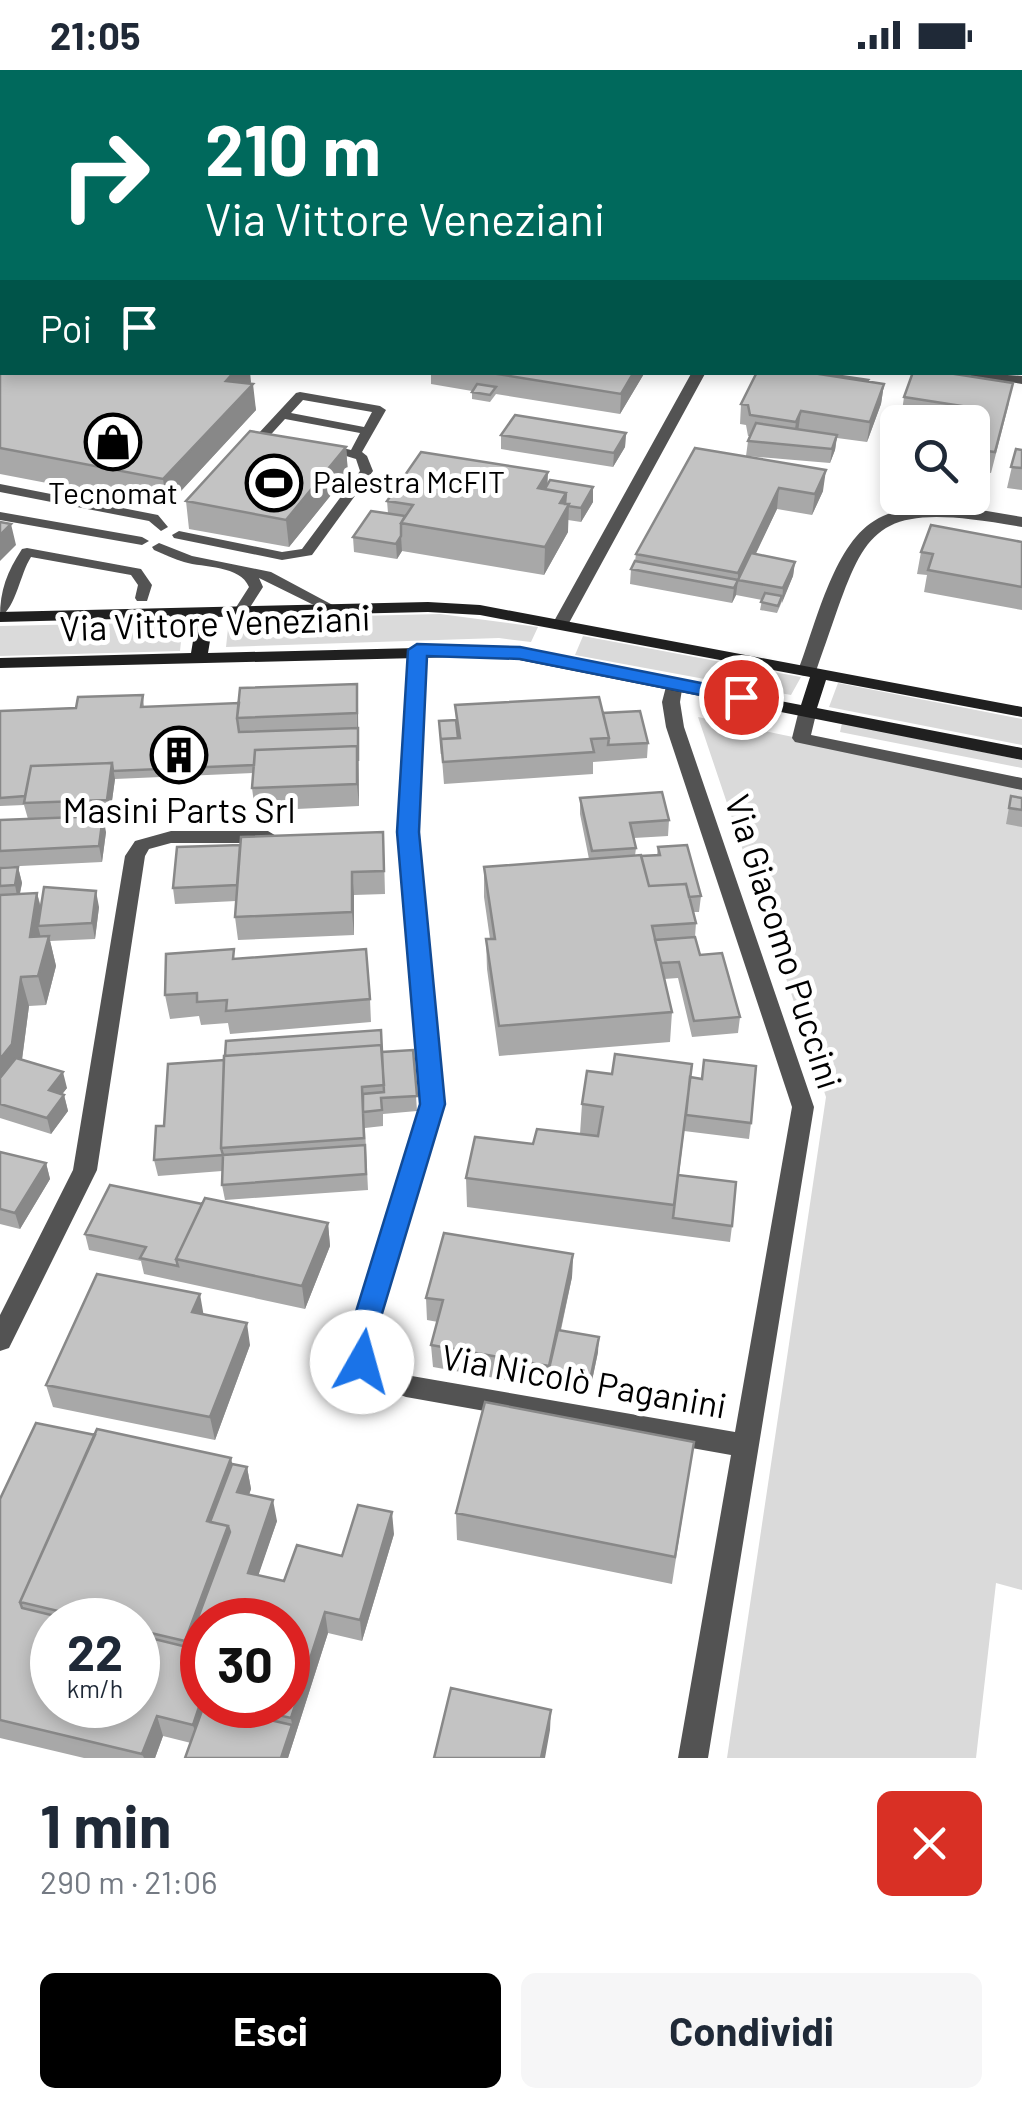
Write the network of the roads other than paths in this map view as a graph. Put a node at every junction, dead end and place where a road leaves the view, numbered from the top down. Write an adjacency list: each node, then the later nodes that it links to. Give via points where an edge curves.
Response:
1 (698, 375): 25 (street)
2 (990, 375): 3 (street)
3 (1022, 380)
4 (282, 415): 5 (lane); 5 (lane, via 300,396 380,410); 6 (lane)
5 (368, 431): 9 (lane)
6 (263, 436): 7 (lane); 10 (lane)
7 (279, 439)
8 (312, 445): 9 (lane)
9 (354, 453): 15 (lane, via 366,462 364,475 307,552 282,556)
10 (238, 462)
11 (0, 488): 15 (lane, via 153,518)
12 (0, 516): 16 (lane)
13 (188, 516): 15 (lane)
14 (1022, 522): 30 (street, via 924,511 877,523 850,556)
15 (172, 530): 16 (lane, via 144,532); 17 (lane, via 174,543)
16 (142, 541): 17 (lane)
17 (159, 547): 18 (lane)
18 (230, 567): 21 (lane, via 276,578); 22 (lane, via 254,581 252,598)
19 (4, 591): 20 (lane, via 27,552 136,572 145,585); 24 (lane)
20 (142, 598)
21 (335, 610): 22 (main road, Via Vittore Veneziani); 25 (main road, Via Vittore Veneziani, via 460,608)
22 (240, 612): 23 (main road, Via Vittore Veneziani)
23 (206, 613): 24 (main road, Via Vittore Veneziani); 27 (main road)
24 (0, 615)
25 (561, 623): 28 (main road); 30 (main road, Via Vittore Veneziani)
26 (417, 650): 27 (main road, Via Vittore Veneziani); 28 (main road, Via Vittore Veneziani); 38 (street, Via Nicolò Paganini, via 399,832 432,1104 367,1317 362,1362 406,1386)
27 (199, 657): 29 (main road, Via Vittore Veneziani)
28 (543, 657): 31 (main road, Via Vittore Veneziani)
29 (0, 663)
30 (813, 672): 32 (main road); 33 (main road, Via Vittore Veneziani)
31 (674, 683): 32 (main road, Via Vittore Veneziani); 38 (street, Via Giacomo Puccini, via 676,726 803,1108)
32 (808, 710): 34 (main road, Via Vittore Veneziani); 35 (street, via 801,738)
33 (1022, 712)
34 (1022, 754)
35 (1022, 784)
36 (295, 836): 37 (street, via 172,837 142,845 135,856 85,1170)
37 (0, 1340)
38 (746, 1446): 39 (street, Via Giacomo Puccini)
39 (694, 1758)

